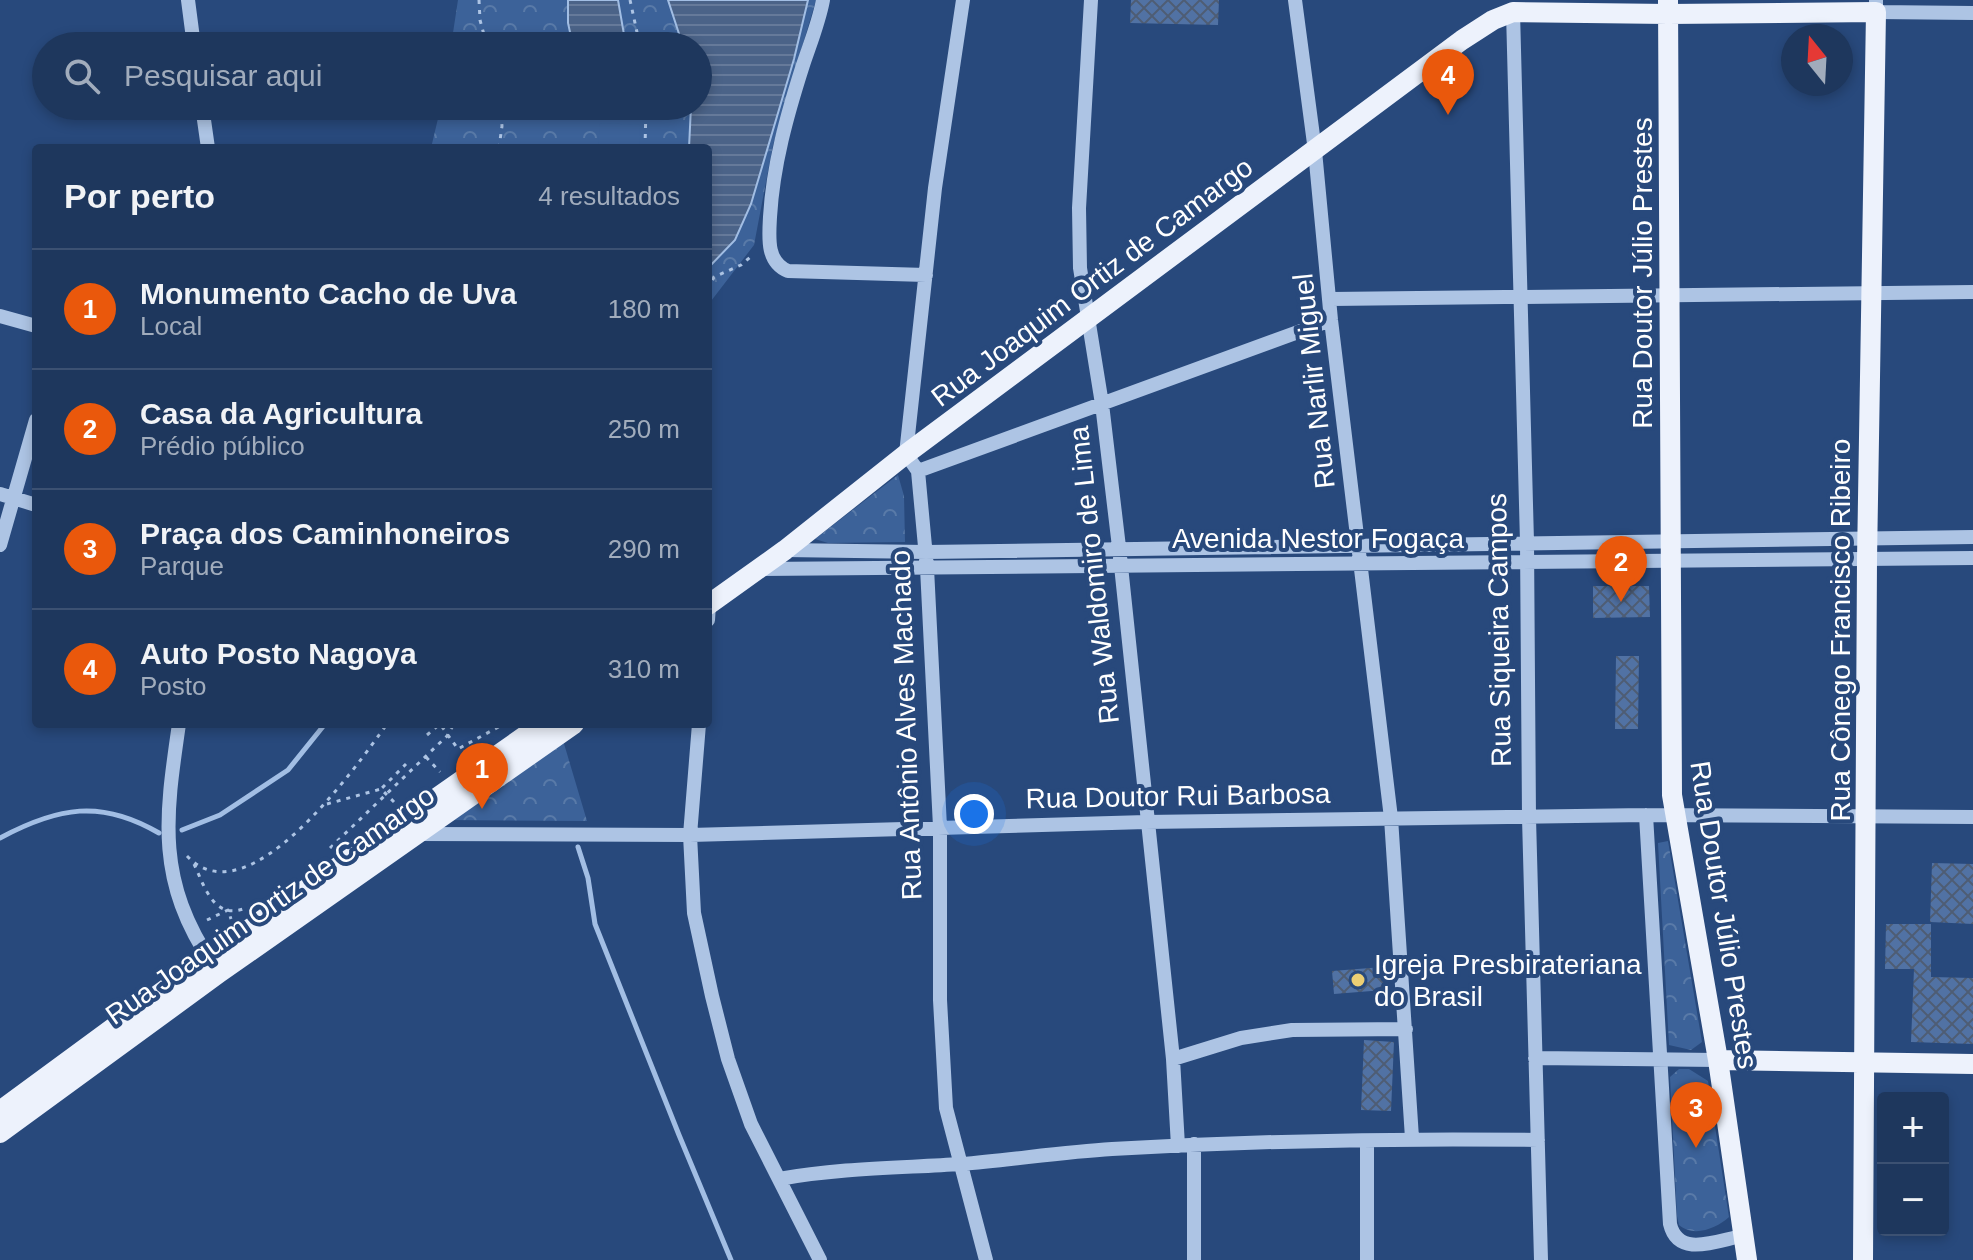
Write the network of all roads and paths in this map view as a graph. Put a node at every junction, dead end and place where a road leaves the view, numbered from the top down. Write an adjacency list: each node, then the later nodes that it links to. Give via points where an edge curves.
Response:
1 (188, 0): 12 (street)
2 (479, 0): 13 (path)
3 (630, 0): 14 (path)
4 (823, 0): 22 (street, via 780,141)
5 (963, 0): 23 (street, Rua Antônio Alves Machado)
6 (1091, 0): 33 (street, Rua Waldomiro de Lima, via 1079,208)
7 (1295, 0): 21 (street, Rua Narlir Miguel)
8 (1513, 6): 10 (main road); 21 (main road, Rua Joaquim Ortiz de Camargo); 28 (street, Rua Siqueira Campos)
9 (1876, 6): 10 (main road); 11 (street); 26 (main road, Rua Cônego Francisco Ribeiro)
10 (1668, 7): 29 (main road, Rua Doutor Júlio Prestes)
11 (1973, 13)
12 (192, 32)
13 (483, 32)
14 (637, 32)
15 (204, 120): 18 (street)
16 (501, 120): 19 (path)
17 (646, 120): 20 (path)
18 (207, 144)
19 (500, 144)
20 (645, 144)
21 (1315, 151): 30 (street, Rua Narlir Miguel); 33 (main road, Rua Joaquim Ortiz de Camargo)
22 (769, 242): 23 (street, via 778,267 788,271); 24 (path, via 741,265)
23 (926, 275): 37 (street, Rua Antônio Alves Machado)
24 (714, 277): 25 (path)
25 (712, 281)
26 (1872, 292): 27 (street); 29 (street); 40 (main road, Rua Cônego Francisco Ribeiro)
27 (1973, 292)
28 (1521, 295): 29 (street); 30 (street); 42 (street, Rua Siqueira Campos)
29 (1669, 296): 49 (main road, Rua Doutor Júlio Prestes)
30 (1331, 299): 32 (street, Rua Narlir Miguel)
31 (0, 316): 34 (street)
32 (1331, 320): 35 (street); 43 (street, Rua Narlir Miguel)
33 (1087, 321): 35 (street, Rua Waldomiro de Lima); 37 (main road, Rua Joaquim Ortiz de Camargo)
34 (32, 325)
35 (1102, 404): 37 (street); 47 (street, Rua Waldomiro de Lima)
36 (32, 430): 38 (street)
37 (912, 462): 48 (main road, Rua Joaquim Ortiz de Camargo); 50 (street, Rua Antônio Alves Machado)
38 (7, 496): 39 (street); 44 (street)
39 (32, 504)
40 (1868, 537): 41 (street, Avenida Nestor Fogaça); 49 (street, Avenida Nestor Fogaça); 52 (main road, Rua Cônego Francisco Ribeiro)
41 (1973, 537)
42 (1527, 542): 43 (street, Avenida Nestor Fogaça); 49 (street, Avenida Nestor Fogaça); 56 (street, Rua Siqueira Campos)
43 (1359, 544): 45 (street, Avenida Nestor Fogaça); 55 (street, Rua Narlir Miguel)
44 (0, 545)
45 (1293, 545): 46 (street, Avenida Nestor Fogaça); 54 (street)
46 (1229, 546): 47 (street, Avenida Nestor Fogaça); 53 (street)
47 (1119, 547): 50 (street, Avenida Nestor Fogaça); 57 (street, Rua Waldomiro de Lima)
48 (785, 550): 50 (street, Avenida Nestor Fogaça); 59 (main road, Rua Joaquim Ortiz de Camargo)
49 (1672, 551): 52 (street, Avenida Nestor Fogaça); 56 (street, Avenida Nestor Fogaça); 77 (main road, Rua Doutor Júlio Prestes, via 1670,760)
50 (926, 552): 58 (street, Rua Antônio Alves Machado)
51 (1973, 558): 52 (street, Avenida Nestor Fogaça)
52 (1867, 560): 78 (main road, Rua Cônego Francisco Ribeiro)
53 (1229, 564): 54 (street, Avenida Nestor Fogaça); 57 (street, Avenida Nestor Fogaça)
54 (1292, 564): 55 (street, Avenida Nestor Fogaça)
55 (1361, 564): 56 (street, Avenida Nestor Fogaça); 80 (street, Rua Narlir Miguel)
56 (1527, 564): 81 (street, Rua Siqueira Campos)
57 (1120, 565): 58 (street, Avenida Nestor Fogaça); 82 (street, Rua Waldomiro de Lima)
58 (927, 568): 59 (street, Avenida Nestor Fogaça); 83 (street, Rua Antônio Alves Machado)
59 (759, 569): 60 (main road, Rua Joaquim Ortiz de Camargo)
60 (712, 606)
61 (178, 728): 87 (street)
62 (384, 728): 75 (path)
63 (435, 728): 70 (path)
64 (442, 728): 71 (path)
65 (452, 728): 71 (path)
66 (496, 728): 71 (path, via 458,749)
67 (536, 728): 84 (main road, Rua Joaquim Ortiz de Camargo)
68 (568, 728): 85 (main road, Rua Joaquim Ortiz de Camargo)
69 (699, 728): 86 (street)
70 (427, 735)
71 (447, 736): 74 (path)
72 (406, 764): 73 (path)
73 (381, 789): 74 (path); 75 (path)
74 (386, 794): 88 (path)
75 (323, 805): 89 (path, via 282,845 247,867 215,873)
76 (1646, 815): 77 (street, Rua Doutor Rui Barbosa); 81 (street, Rua Doutor Rui Barbosa); 98 (street)
77 (1675, 815): 78 (street, Rua Doutor Rui Barbosa); 99 (main road, Rua Doutor Júlio Prestes)
78 (1867, 817): 79 (street, Rua Doutor Rui Barbosa); 100 (main road, Rua Cônego Francisco Ribeiro)
79 (1973, 817)
80 (1391, 818): 81 (street, Rua Doutor Rui Barbosa); 82 (street, Rua Doutor Rui Barbosa); 95 (street, Rua Narlir Miguel)
81 (1529, 818): 96 (street, Rua Siqueira Campos)
82 (1146, 822): 83 (street, Rua Doutor Rui Barbosa); 97 (street, Rua Waldomiro de Lima)
83 (940, 827): 86 (street, Rua Doutor Rui Barbosa); 109 (street, Rua Antônio Alves Machado, via 941,1055)
84 (384, 834): 85 (street, Rua Doutor Rui Barbosa); 93 (main road, Rua Joaquim Ortiz de Camargo)
85 (418, 834): 86 (street, Rua Doutor Rui Barbosa); 94 (main road, Rua Joaquim Ortiz de Camargo)
86 (690, 835): 110 (street, via 694,913 728,1059 751,1124)
87 (168, 839): 89 (path); 92 (street, via 175,887)
88 (330, 847)
89 (194, 864): 91 (path, via 210,900)
90 (245, 908): 91 (path)
91 (228, 910): 92 (path); 93 (path)
92 (192, 928): 94 (street)
93 (239, 937): 94 (main road, Rua Joaquim Ortiz de Camargo)
94 (214, 966): 102 (main road, Rua Joaquim Ortiz de Camargo); 103 (main road, Rua Joaquim Ortiz de Camargo)
95 (1406, 1029): 97 (street, via 1292,1030 1241,1038); 104 (street, Rua Narlir Miguel)
96 (1535, 1058): 98 (street); 105 (street, Rua Siqueira Campos)
97 (1173, 1059): 108 (street, Rua Waldomiro de Lima)
98 (1660, 1059): 99 (street); 111 (street, via 1672,1234 1691,1245)
99 (1718, 1060): 100 (main road); 111 (main road, Rua Doutor Júlio Prestes)
100 (1863, 1062): 101 (main road); 118 (main road, Rua Cônego Francisco Ribeiro)
101 (1973, 1064)
102 (0, 1111)
103 (0, 1133)
104 (1412, 1138): 105 (street); 106 (street)
105 (1538, 1140): 116 (street, Rua Siqueira Campos)
106 (1367, 1141): 107 (street); 115 (street)
107 (1194, 1144): 108 (street); 114 (street)
108 (1178, 1146): 109 (street)
109 (959, 1164): 110 (street, via 848,1169); 113 (street, Rua Antônio Alves Machado)
110 (779, 1179): 112 (street)
111 (1742, 1236): 117 (main road, Rua Doutor Júlio Prestes)
112 (820, 1260)
113 (986, 1260)
114 (1194, 1260)
115 (1367, 1260)
116 (1541, 1260)
117 (1747, 1260)
118 (1863, 1260)

